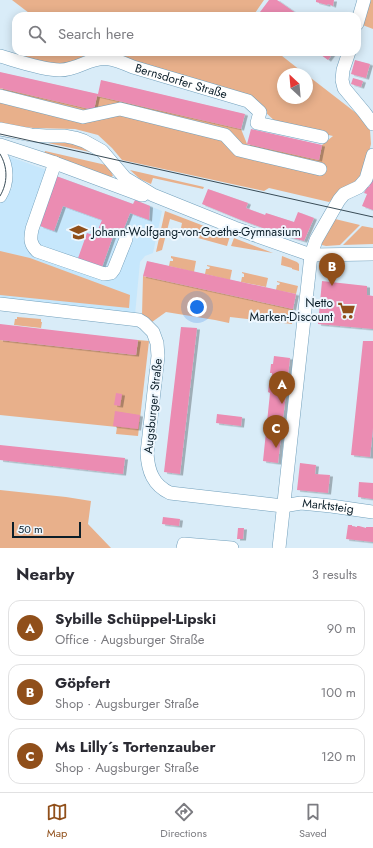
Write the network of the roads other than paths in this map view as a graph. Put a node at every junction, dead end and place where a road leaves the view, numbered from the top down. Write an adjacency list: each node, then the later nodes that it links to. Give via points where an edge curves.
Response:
1 (364, 0): 2 (street)
2 (360, 12)
3 (0, 56): 8 (street, Bernsdorfer Straße, via 61,71 100,58 114,59 248,101 260,112 257,123)
4 (348, 56): 6 (street, via 343,70 344,88)
5 (0, 96): 13 (street, via 83,117 120,110 225,135 239,150)
6 (373, 124)
7 (2, 129): 9 (street); 14 (street, via 31,135 65,136 84,141 102,151 125,178)
8 (322, 137)
9 (0, 144): 12 (street)
10 (0, 154): 15 (street, via 6,174 4,191)
11 (373, 155): 18 (street, via 366,179 359,187 344,194 339,200 316,240)
12 (55, 163): 14 (street, via 141,196); 16 (street, via 32,229 32,246 37,251 104,274 114,269)
13 (320, 169)
14 (153, 195): 18 (street)
15 (0, 196)
16 (126, 239)
17 (373, 254): 18 (street)
18 (311, 255): 20 (street)
19 (0, 304): 20 (street, Augsburger Straße, via 139,320 144,323 156,338 158,356 147,453 147,462 156,483 162,490 170,493)
20 (283, 506): 21 (street, Marktsteig, via 301,503); 24 (street)
21 (373, 512)
22 (183, 548): 23 (street, via 184,544)
23 (232, 548)
24 (279, 548)

